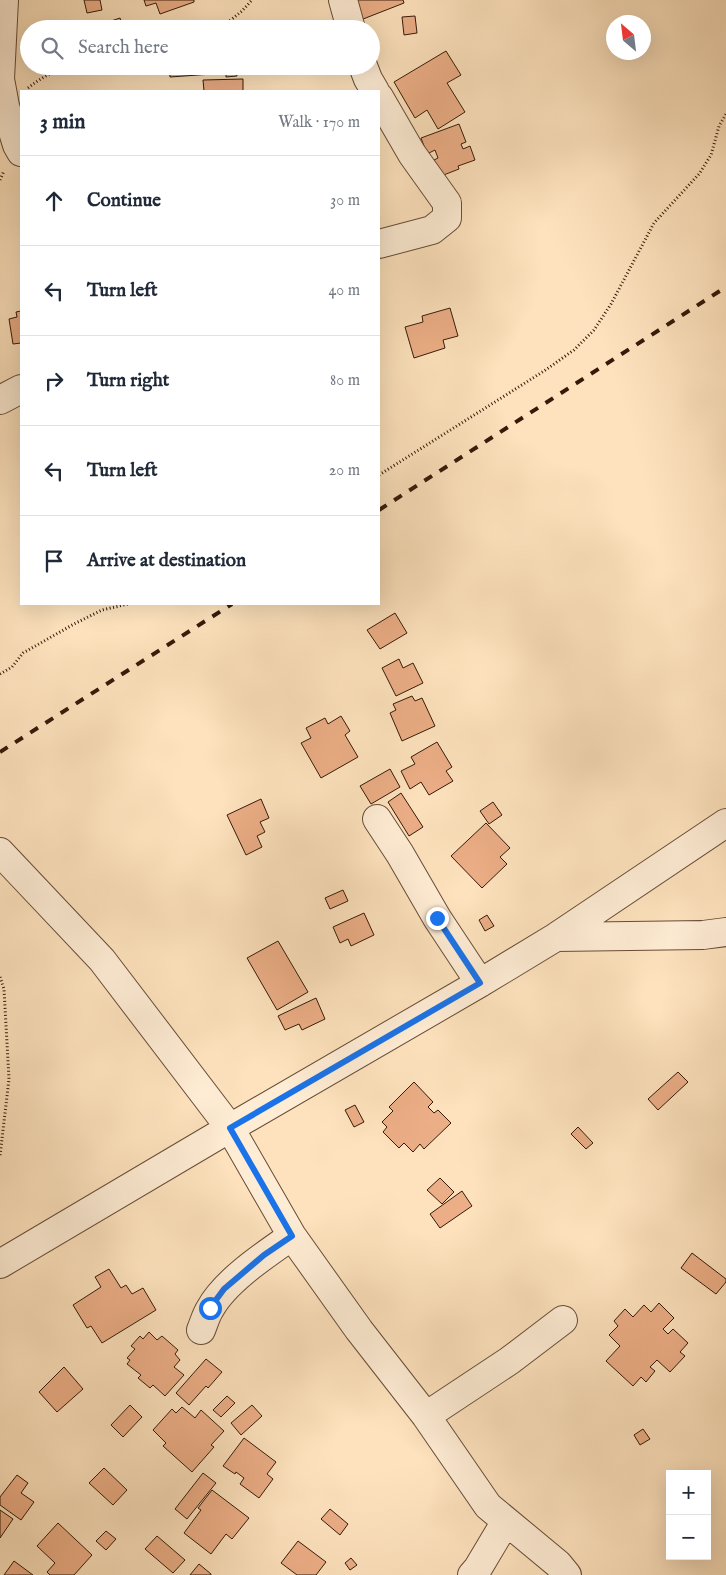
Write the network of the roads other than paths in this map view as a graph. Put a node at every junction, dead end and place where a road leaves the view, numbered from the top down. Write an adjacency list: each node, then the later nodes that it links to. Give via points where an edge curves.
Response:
1 (4, 0): 7 (street, via 0,79)
2 (343, 0): 3 (street)
3 (349, 20)
4 (367, 75): 5 (street)
5 (374, 90)
6 (380, 99): 8 (street, via 412,154 447,203 447,218 432,230)
7 (20, 150)
8 (380, 244)
9 (20, 390): 10 (street)
10 (0, 400)
11 (377, 819): 16 (street)
12 (726, 823): 15 (street)
13 (0, 852): 17 (street, via 102,960)
14 (726, 932): 15 (street, via 702,936)
15 (556, 936): 16 (street)
16 (480, 983): 17 (street)
17 (230, 1128): 18 (street); 19 (street)
18 (292, 1236): 21 (street, via 224,1289 210,1308); 22 (street, via 358,1330)
19 (0, 1264)
20 (563, 1320): 22 (street, via 509,1361)
21 (201, 1330)
22 (426, 1416): 23 (street, via 488,1506)
23 (506, 1521): 24 (street); 25 (street)
24 (472, 1575)
25 (567, 1575)

